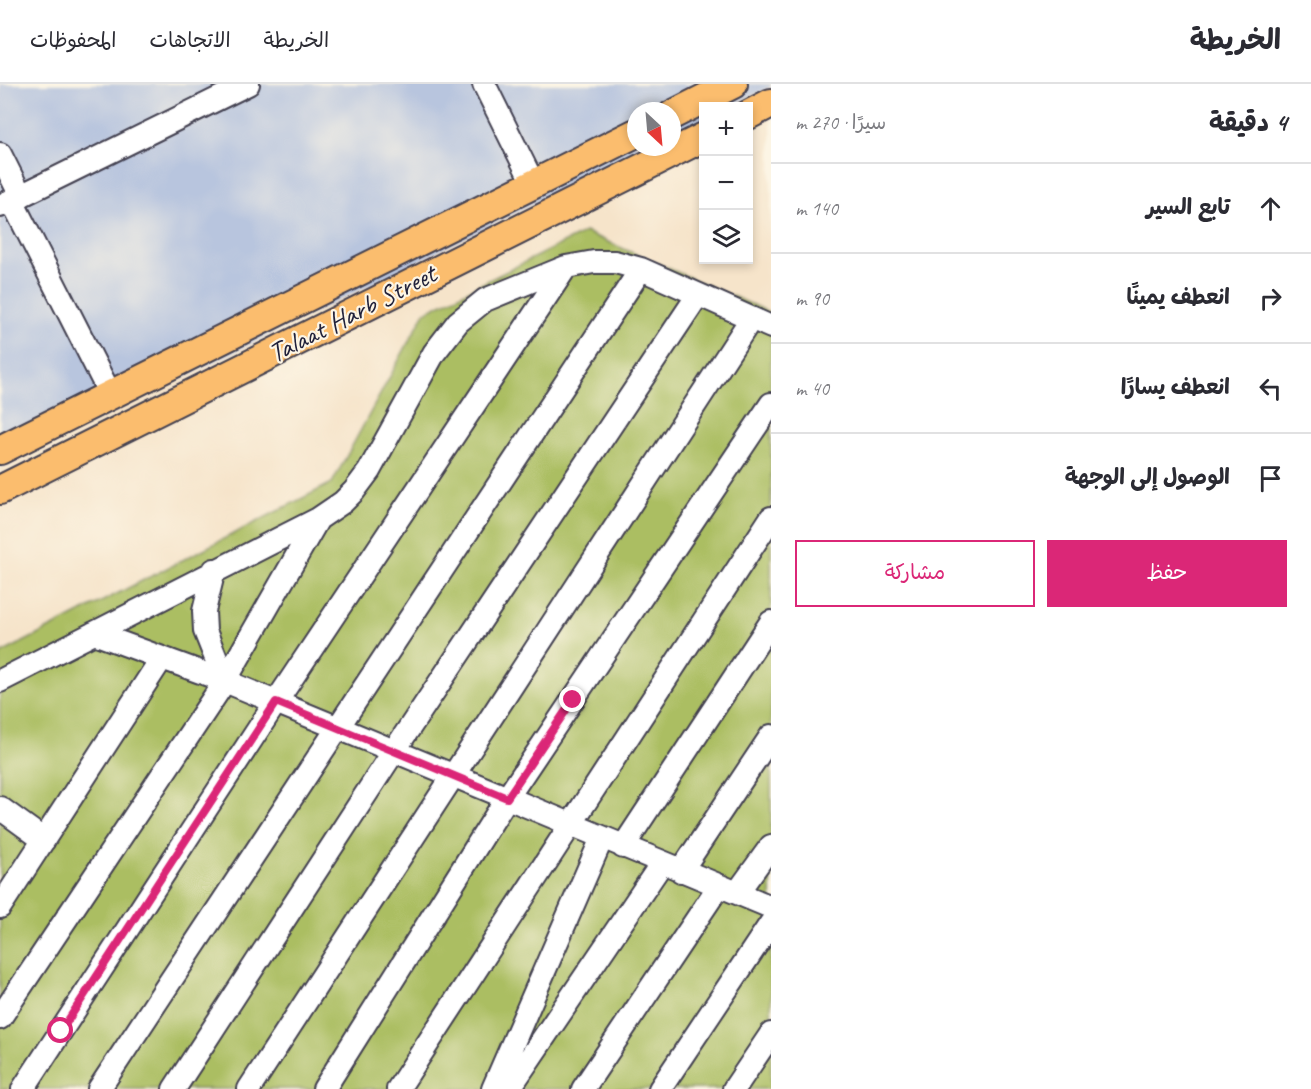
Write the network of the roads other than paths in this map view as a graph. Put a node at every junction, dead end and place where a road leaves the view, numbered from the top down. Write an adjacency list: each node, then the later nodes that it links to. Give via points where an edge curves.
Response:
1 (248, 84): 11 (lane)
2 (484, 84): 10 (lane)
3 (733, 84): 5 (main road)
4 (771, 103): 6 (main road)
5 (681, 110)
6 (753, 112)
7 (627, 138): 10 (main road, Talaat Harb Street)
8 (699, 140): 19 (main road, Talaat Harb Street)
9 (0, 154): 11 (lane)
10 (534, 184): 16 (main road, Talaat Harb Street)
11 (11, 201): 16 (lane)
12 (566, 267): 13 (lane, via 615,262); 21 (lane, via 485,300 458,322 434,353 369,471 343,502); 28 (lane)
13 (640, 269): 14 (lane); 29 (lane)
14 (698, 295): 15 (lane); 31 (lane)
15 (761, 323): 32 (lane)
16 (110, 394): 18 (main road, Talaat Harb Street)
17 (771, 404): 33 (lane)
18 (0, 450)
19 (0, 490)
20 (771, 518): 35 (lane)
21 (318, 519): 22 (lane); 27 (lane)
22 (214, 570): 24 (lane); 27 (lane, via 204,611 205,631)
23 (771, 622): 39 (lane)
24 (94, 633): 25 (lane); 26 (lane)
25 (162, 658): 27 (lane); 37 (lane)
26 (0, 681)
27 (225, 681): 28 (lane); 46 (lane)
28 (276, 702): 29 (lane); 48 (lane)
29 (337, 727): 31 (lane); 49 (lane)
30 (771, 736): 40 (lane)
31 (394, 751): 32 (lane); 50 (lane)
32 (452, 776): 33 (lane); 51 (lane)
33 (507, 798): 35 (lane); 52 (lane)
34 (0, 808): 37 (lane)
35 (570, 825): 36 (lane); 53 (lane)
36 (602, 838): 39 (lane); 45 (lane)
37 (44, 840): 42 (lane)
38 (771, 846): 41 (lane)
39 (623, 847): 40 (lane)
40 (672, 867): 41 (lane); 56 (lane)
41 (728, 890): 43 (lane); 57 (lane)
42 (0, 907)
43 (771, 908)
44 (771, 923): 58 (lane)
45 (524, 1017): 54 (lane); 55 (lane)
46 (0, 1018)
47 (771, 1034): 59 (lane)
48 (23, 1089)
49 (99, 1089)
50 (174, 1089)
51 (249, 1089)
52 (324, 1089)
53 (398, 1089)
54 (475, 1089)
55 (493, 1089)
56 (509, 1089)
57 (582, 1089)
58 (660, 1089)
59 (734, 1089)

